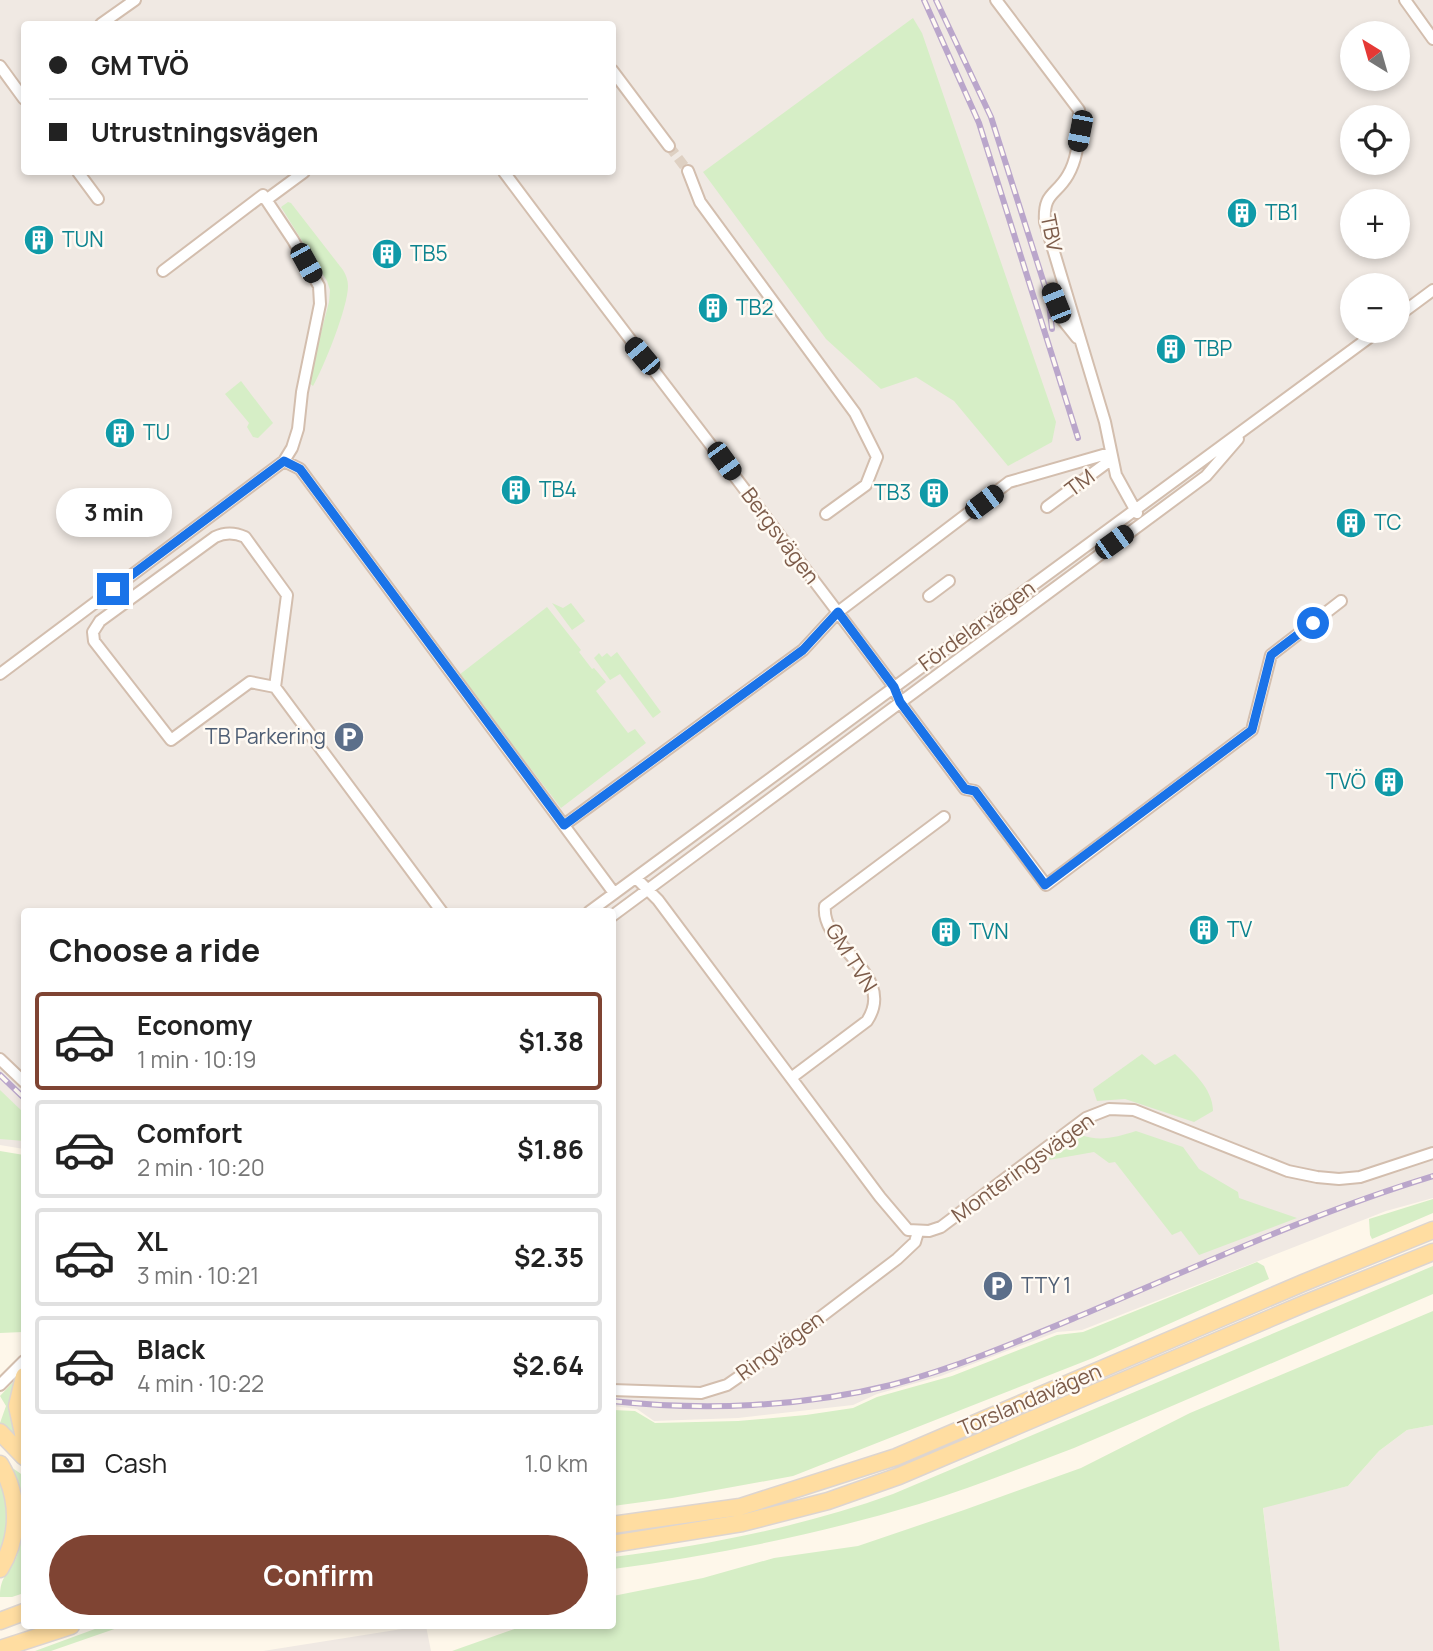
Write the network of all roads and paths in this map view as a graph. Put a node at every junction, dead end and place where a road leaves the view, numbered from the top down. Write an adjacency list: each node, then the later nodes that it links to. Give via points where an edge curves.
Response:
1 (135, 0): 4 (street)
2 (996, 0): 21 (street, TBV, via 1079,110 1073,165 1044,207 1050,242)
3 (1405, 0): 5 (street)
4 (105, 21)
5 (1433, 38)
6 (0, 66): 8 (street)
7 (616, 74): 9 (street)
8 (20, 83)
9 (669, 146)
10 (688, 171): 27 (street, via 699,202 855,413 877,457 866,485)
11 (80, 175): 15 (street)
12 (300, 175): 14 (street)
13 (505, 175): 32 (street, Bergsvägen)
14 (265, 198): 16 (street); 24 (street, via 319,286 298,429)
15 (98, 199)
16 (163, 271)
17 (1050, 289): 21 (street)
18 (1433, 290): 19 (street)
19 (1410, 307)
20 (1362, 343): 22 (street, Fördelarvägen)
21 (1086, 359): 23 (street, TBV)
22 (1251, 424): 26 (street, Fördelarvägen); 28 (street, Fördelarvägen, via 1206,476)
23 (1111, 456): 25 (street, TM); 26 (street, TBV); 32 (street, via 1009,482)
24 (284, 461): 33 (street); 38 (street, via 300,469)
25 (1047, 507)
26 (1134, 510): 28 (street, TBV); 35 (street, Fördelarvägen)
27 (826, 514)
28 (1143, 521): 36 (street, Fördelarvägen)
29 (949, 581): 30 (street)
30 (929, 596)
31 (1341, 601): 36 (street, via 1271,655 1252,730 1045,885 975,791 965,789)
32 (838, 612): 35 (street, Bergsvägen); 38 (street, via 803,650)
33 (0, 674)
34 (275, 687): 34 (street, via 287,595 245,537 237,534 215,537 104,618 93,632 94,641 171,740 250,682); 41 (street)
35 (894, 687): 36 (street, Bergsvägen); 39 (street, Fördelarvägen)
36 (900, 702): 39 (street, Fördelarvägen)
37 (944, 817): 47 (street, GM TVN, via 825,906 829,925 867,978 876,999 874,1011)
38 (564, 825): 40 (street)
39 (644, 885): 40 (street); 43 (street); 44 (street); 45 (street); 47 (street)
40 (614, 893): 42 (street)
41 (439, 908)
42 (594, 908)
43 (606, 908)
44 (616, 912)
45 (616, 918)
46 (0, 1059): 48 (street)
47 (792, 1078): 51 (street, via 895,1216 908,1230)
48 (21, 1079)
49 (1433, 1153): 51 (street, Monteringsvägen, via 1360,1177 1317,1177 1288,1171 1134,1110 1109,1109 1086,1118 942,1227)
50 (1433, 1230): 61 (main road, Torslandavägen, via 896,1457 740,1507)
51 (918, 1232): 56 (street, Ringvägen, via 915,1242 897,1259 727,1385 701,1393)
52 (1433, 1252): 62 (main road, Torslandavägen, via 852,1493 742,1523)
53 (21, 1364): 54 (street)
54 (0, 1385)
55 (21, 1389): 57 (main road, via 17,1406)
56 (616, 1390)
57 (21, 1424)
58 (0, 1432): 59 (main road)
59 (21, 1454)
60 (0, 1464): 63 (main road, via 11,1486 15,1515 13,1542)
61 (616, 1524)
62 (616, 1543)
63 (0, 1569)
64 (21, 1613): 65 (main road)
65 (0, 1621)
66 (29, 1629): 68 (main road)
67 (62, 1629): 69 (main road)
68 (0, 1639)
69 (0, 1649)

